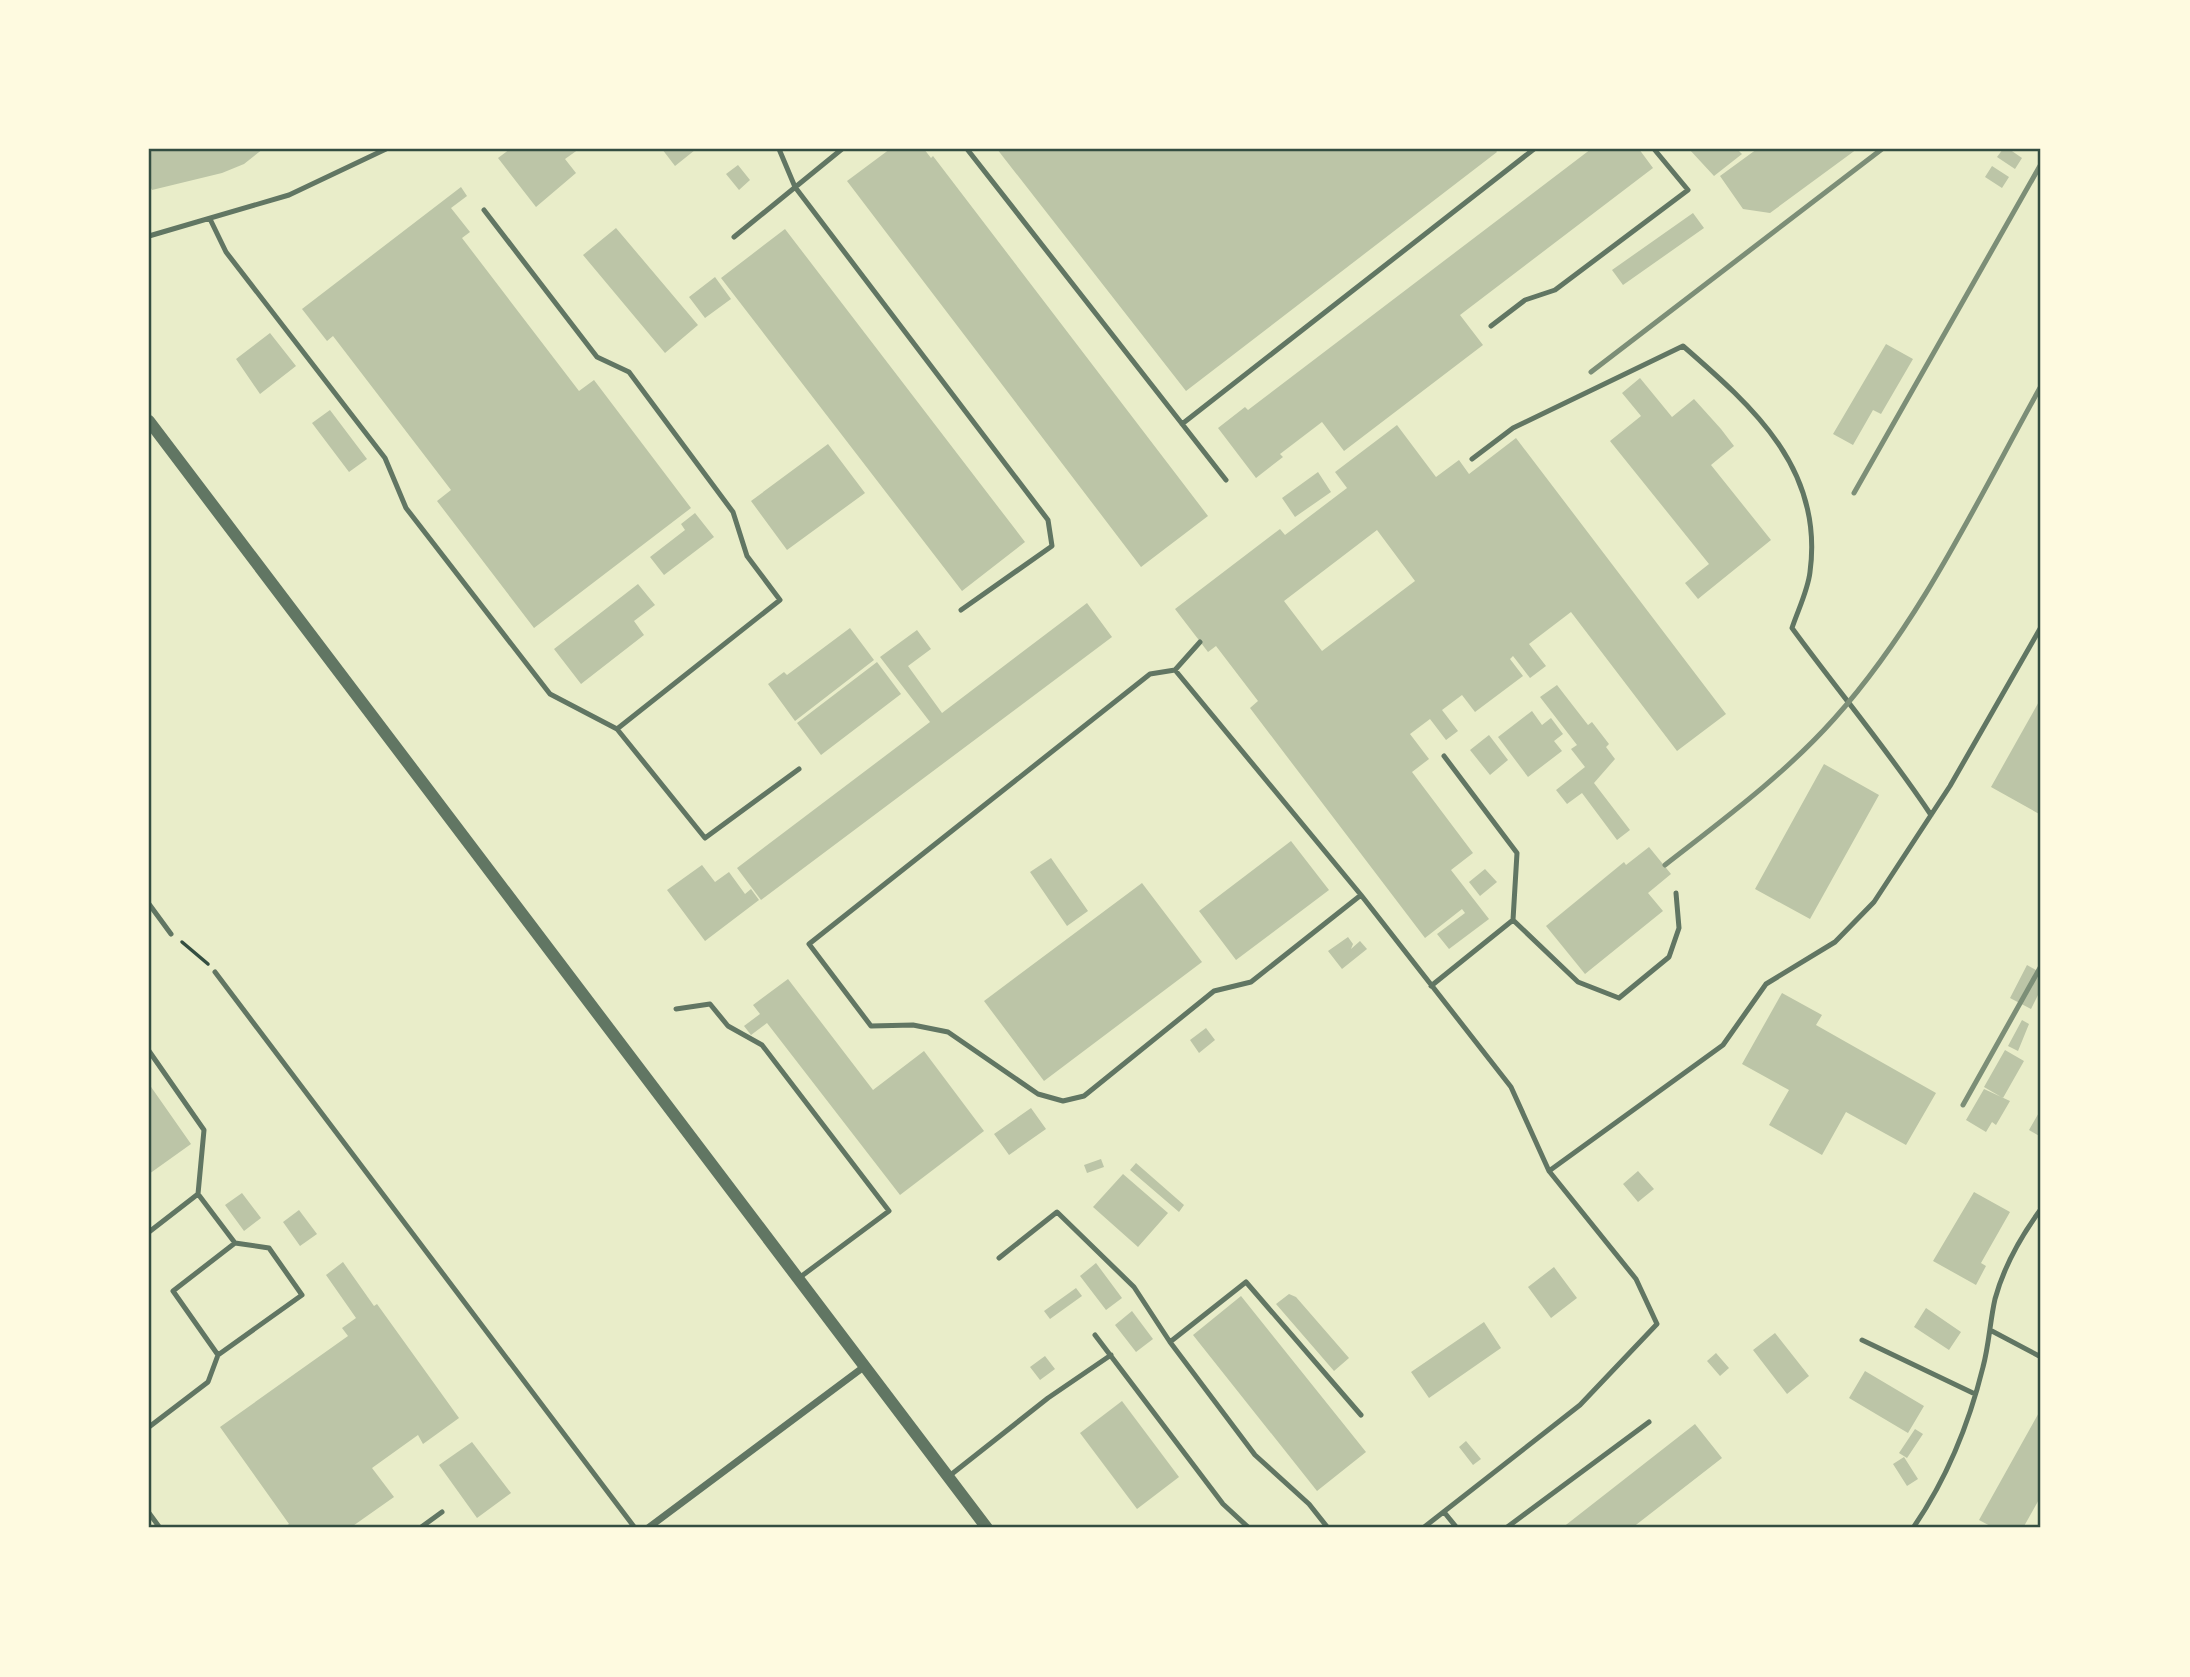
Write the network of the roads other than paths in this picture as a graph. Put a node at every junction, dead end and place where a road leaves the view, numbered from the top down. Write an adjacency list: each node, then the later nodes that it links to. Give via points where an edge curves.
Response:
1 (386, 149): 9 (lane, via 289,195)
2 (779, 149): 7 (lane)
3 (842, 149): 7 (lane)
4 (967, 149): 14 (lane)
5 (1534, 149): 14 (lane)
6 (1654, 149): 12 (lane, via 1688,190 1555,290 1525,300)
7 (795, 187): 11 (lane); 17 (lane, via 1048,520 1052,546)
8 (484, 210): 21 (lane, via 597,357 629,372 733,512 747,556 780,600)
9 (210, 219): 10 (lane); 21 (lane, via 226,252 385,458 406,508 550,694)
10 (149, 236)
11 (734, 237)
12 (1491, 326)
13 (149, 421): 40 (street)
14 (1182, 424): 16 (lane)
15 (1472, 459): 24 (lane, via 1513,428 1683,346 1737,393 1798,475 1809,504 1810,572 1792,628 1888,751)
16 (1226, 480)
17 (961, 610)
18 (2041, 627): 24 (lane)
19 (1200, 642): 20 (lane)
20 (1175, 670): 26 (lane); 26 (lane, via 1150,674 809,944 871,1026 913,1025 948,1032 1038,1094 1063,1101 1084,1096 1214,991 1251,982)
21 (617, 729): 23 (lane, via 705,838)
22 (1444, 755): 28 (lane, via 1517,853)
23 (799, 769)
24 (1931, 815): 34 (lane, via 1874,902 1835,942 1766,984 1723,1045)
25 (1676, 893): 28 (lane, via 1679,928 1669,957 1619,998 1578,982)
26 (1360, 895): 31 (lane)
27 (149, 904): 29 (lane)
28 (1513, 920): 31 (lane)
29 (172, 934)
30 (215, 971): 59 (lane)
31 (1432, 986): 34 (lane, via 1511,1087)
32 (676, 1009): 40 (lane, via 710,1004 728,1026 762,1045 889,1211)
33 (149, 1051): 35 (lane, via 204,1130)
34 (1549, 1171): 55 (lane, via 1636,1279 1657,1324 1580,1405)
35 (198, 1194): 37 (lane); 38 (lane)
36 (2041, 1209): 41 (lane, via 2015,1246)
37 (149, 1232)
38 (235, 1243): 45 (lane, via 173,1290); 45 (lane, via 269,1248 302,1295)
39 (999, 1258): 44 (lane, via 1057,1212 1133,1287)
40 (797, 1279): 48 (street)
41 (1990, 1329): 47 (lane); 49 (lane)
42 (1095, 1335): 46 (lane)
43 (1863, 1340): 49 (lane)
44 (1170, 1342): 50 (lane, via 1246,1282); 63 (lane, via 1255,1455 1309,1504)
45 (218, 1355): 52 (lane, via 208,1382)
46 (1111, 1355): 53 (lane); 62 (lane, via 1223,1504)
47 (2041, 1357)
48 (865, 1366): 53 (street); 60 (street)
49 (1975, 1394): 67 (lane, via 1931,1501)
50 (1361, 1415)
51 (1649, 1422): 66 (lane)
52 (149, 1427)
53 (948, 1476): 61 (street)
54 (442, 1512): 58 (lane)
55 (1444, 1512): 64 (lane); 65 (lane)
56 (149, 1513): 57 (lane)
57 (160, 1528)
58 (419, 1528)
59 (635, 1528)
60 (648, 1528)
61 (987, 1528)
62 (1249, 1528)
63 (1328, 1528)
64 (1423, 1528)
65 (1457, 1528)
66 (1506, 1528)
67 (1913, 1528)

